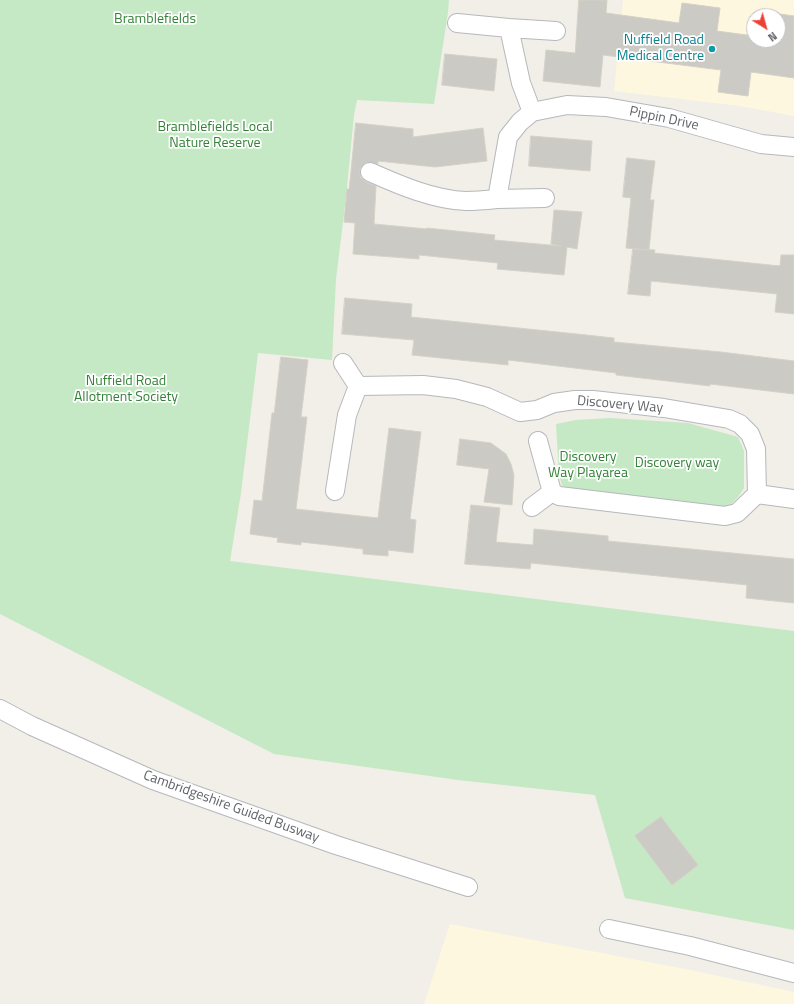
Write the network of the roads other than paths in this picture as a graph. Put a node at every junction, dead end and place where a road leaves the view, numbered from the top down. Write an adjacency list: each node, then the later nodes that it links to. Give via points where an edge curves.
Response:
1 (457, 23): 2 (street)
2 (509, 28): 3 (street); 4 (street)
3 (556, 31)
4 (532, 112): 5 (street, Pippin Drive, via 567,105 606,107 669,118 761,144); 8 (street, via 508,137)
5 (794, 147)
6 (370, 172): 8 (street, via 395,184 436,196 465,201)
7 (545, 198): 8 (street)
8 (497, 199)
9 (343, 363): 10 (street)
10 (358, 386): 12 (street, via 347,415); 14 (street, Discovery Way, via 423,384 456,389 487,397 520,412 537,410 554,403 593,400 729,419 740,424 750,434 756,449)
11 (538, 441): 13 (street)
12 (336, 491)
13 (552, 492): 14 (street, via 560,496 725,516 737,513); 16 (street)
14 (757, 494): 15 (street)
15 (794, 499)
16 (532, 507)
17 (0, 709): 18 (street, Cambridgeshire Guided Busway, via 153,780 336,845)
18 (468, 887)
19 (609, 929): 20 (street, via 690,946)
20 (794, 973)

